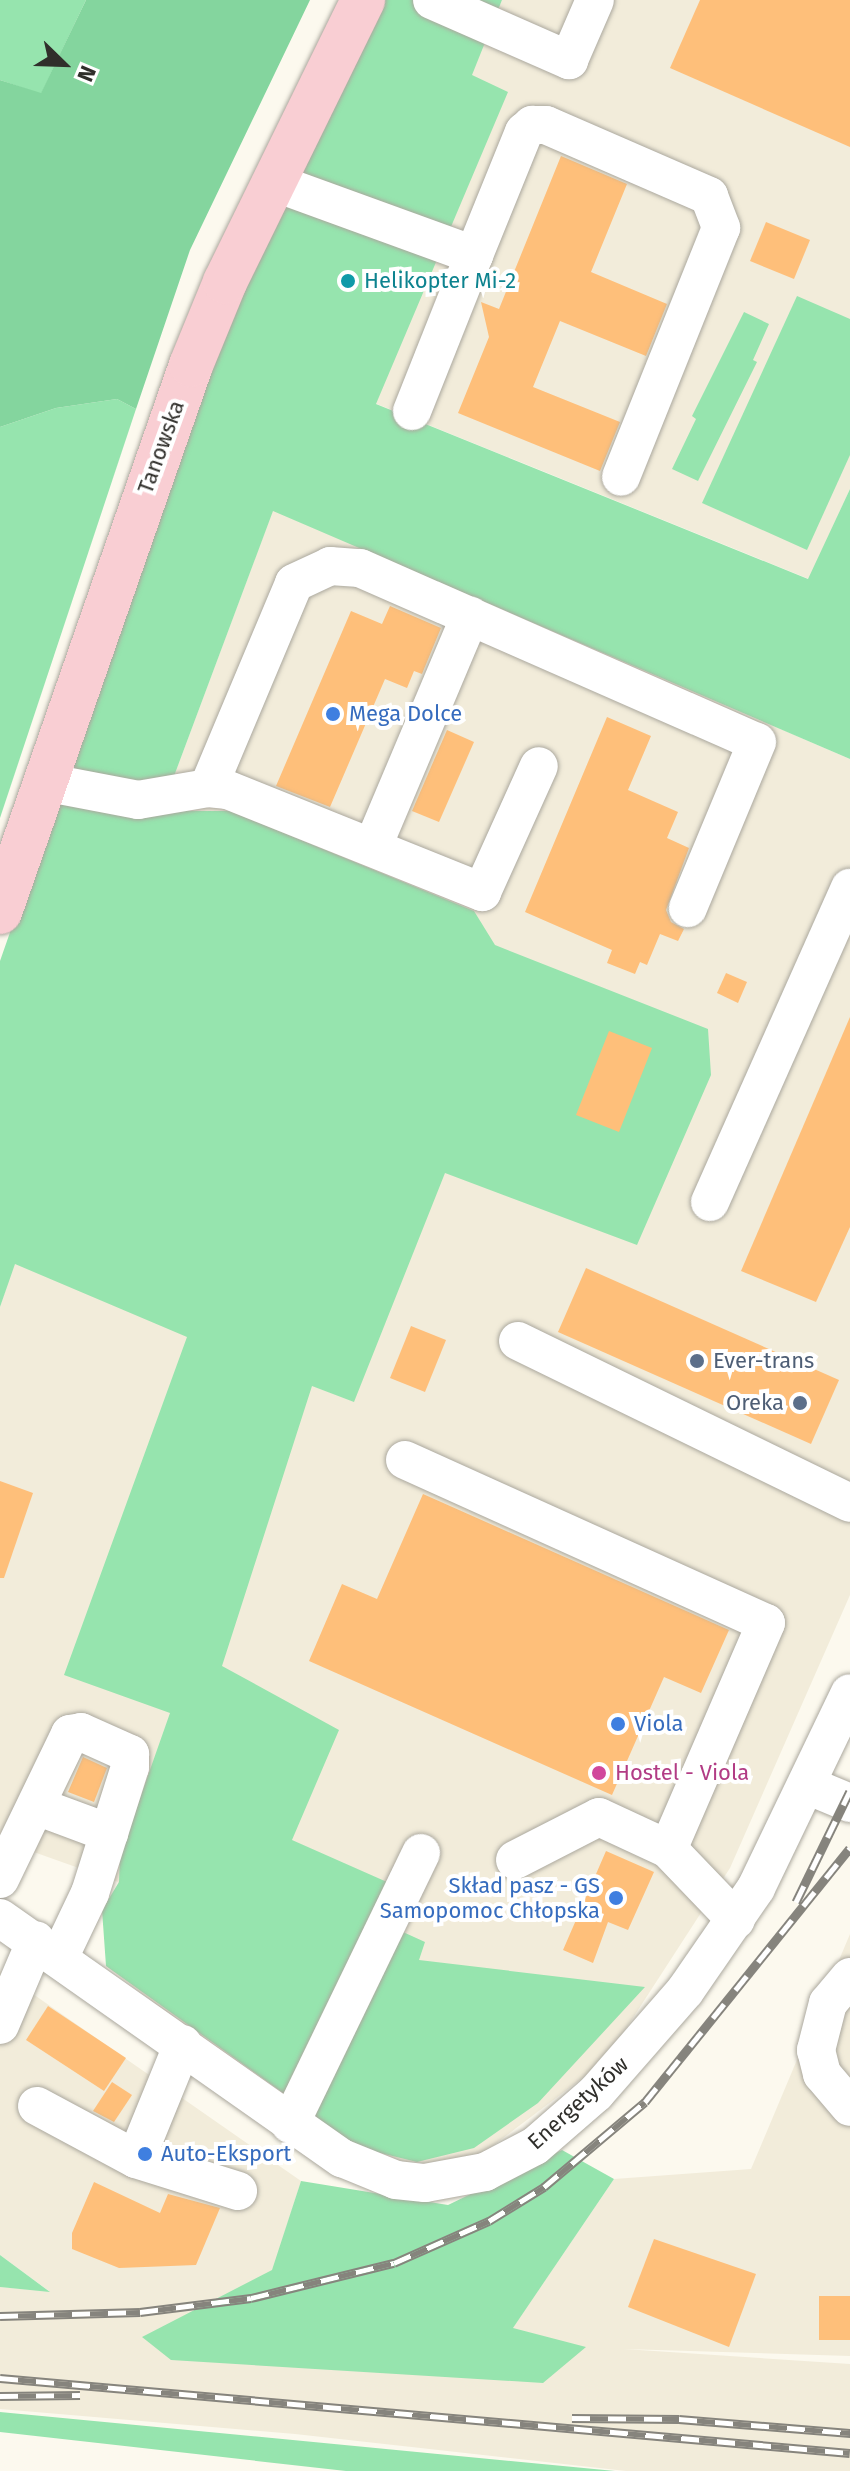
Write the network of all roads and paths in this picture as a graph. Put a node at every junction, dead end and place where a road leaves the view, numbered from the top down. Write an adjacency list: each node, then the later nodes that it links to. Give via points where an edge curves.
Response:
1 (363, 0): 4 (main road, Tanowska)
2 (432, 0): 3 (street, via 569,60)
3 (595, 0)
4 (273, 182): 5 (street); 10 (main road, Tanowska, via 186,377)
5 (474, 255): 6 (street); 7 (street, via 524,132 532,125 546,125 641,164 709,196 717,207 721,228)
6 (412, 411)
7 (621, 477)
8 (470, 616): 11 (street, via 360,568 330,566 294,583); 12 (street); 14 (street, via 757,742)
9 (539, 766): 12 (street, via 482,892)
10 (44, 782): 11 (street, via 138,800); 15 (main road, Tanowska)
11 (208, 788): 12 (street, via 228,790)
12 (373, 846)
13 (850, 888): 16 (street)
14 (688, 908)
15 (0, 912)
16 (710, 1202)
17 (518, 1341): 19 (street)
18 (405, 1460): 25 (street, via 766,1623)
19 (850, 1503)
20 (850, 1693): 21 (street, Energetyków)
21 (807, 1785): 22 (street); 30 (street, Energetyków)
22 (850, 1803)
23 (39, 1807): 24 (street); 24 (street, via 70,1734 81,1732 122,1746 130,1754 130,1767); 28 (street)
24 (109, 1833): 31 (street, via 79,1925)
25 (668, 1849): 27 (street, via 599,1817); 30 (street)
26 (421, 1853): 37 (street)
27 (515, 1860)
28 (0, 1879)
29 (0, 1918): 31 (street, Energetyków)
30 (736, 1920): 37 (street, Energetyków, via 676,2001 596,2093 505,2164 446,2181 396,2180 342,2158)
31 (48, 1948): 33 (street); 34 (street, Energetyków)
32 (850, 1977): 36 (street, via 828,2003 816,2050 822,2074)
33 (0, 2025)
34 (183, 2044): 37 (street, Energetyków); 38 (street)
35 (37, 2106): 38 (street)
36 (850, 2107)
37 (290, 2124)
38 (136, 2159): 39 (street)
39 (238, 2191)

